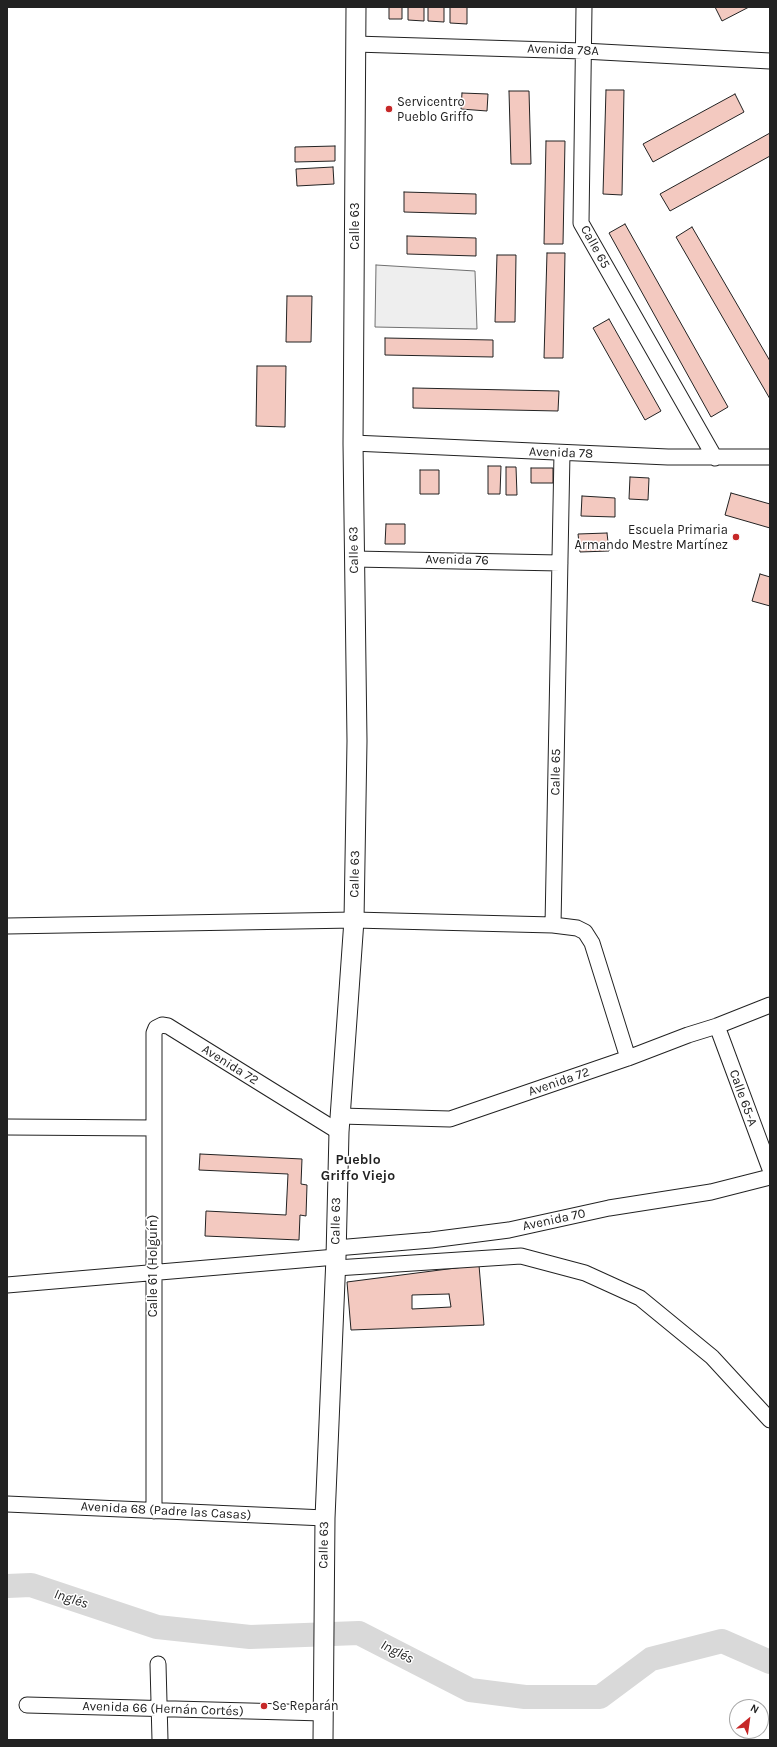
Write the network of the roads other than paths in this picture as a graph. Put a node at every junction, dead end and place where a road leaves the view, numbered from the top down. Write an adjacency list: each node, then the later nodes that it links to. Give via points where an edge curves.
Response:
1 (356, 7): 3 (main road, Calle 63)
2 (584, 7): 4 (street, Calle 65)
3 (355, 44): 4 (street, Avenida 78A); 6 (main road, Calle 63)
4 (583, 51): 5 (street, Avenida 78A); 9 (street, Calle 65, via 580,223)
5 (770, 61)
6 (353, 443): 7 (street, Avenida 78); 10 (main road, Calle 63)
7 (562, 453): 9 (street, Avenida 78); 11 (street, Calle 65)
8 (770, 457): 9 (street, Avenida 78)
9 (716, 458)
10 (354, 559): 11 (street, Avenida 76); 12 (main road, Calle 63, via 357,741)
11 (560, 563): 13 (street, Calle 65)
12 (354, 920): 13 (street); 14 (street); 19 (main road, Calle 63)
13 (553, 925): 18 (street, via 577,928 588,936)
14 (7, 926)
15 (770, 1005): 17 (street, Avenida 72)
16 (162, 1025): 19 (street, Avenida 72, via 168,1026); 21 (street, Calle 61 (Holguín), via 156,1028 154,1033)
17 (717, 1026): 18 (street, Avenida 72); 22 (street, Calle 65-A)
18 (628, 1058): 19 (street, Avenida 72, via 450,1118)
19 (339, 1124): 24 (main road, Calle 63)
20 (7, 1127): 21 (street)
21 (154, 1128): 25 (street, Calle 61 (Holguín))
22 (770, 1169)
23 (770, 1177): 24 (street, Avenida 70, via 711,1192 609,1208 509,1230 431,1240)
24 (336, 1257): 25 (street); 27 (street, via 521,1256 584,1273 640,1298 712,1357); 30 (main road, Calle 63)
25 (153, 1273): 26 (street); 29 (street, Calle 61 (Holguín))
26 (7, 1285)
27 (770, 1420)
28 (7, 1504): 29 (street, Avenida 68 (Padre las Casas))
29 (154, 1511): 30 (street, Avenida 68 (Padre las Casas))
30 (325, 1518): 34 (main road, Calle 63)
31 (158, 1664): 33 (street)
32 (27, 1705): 33 (street, Avenida 66 (Hernán Cortés))
33 (160, 1709): 34 (street, Avenida 66 (Hernán Cortés)); 35 (street)
34 (323, 1713): 36 (main road, Calle 63)
35 (160, 1740)
36 (323, 1740)

